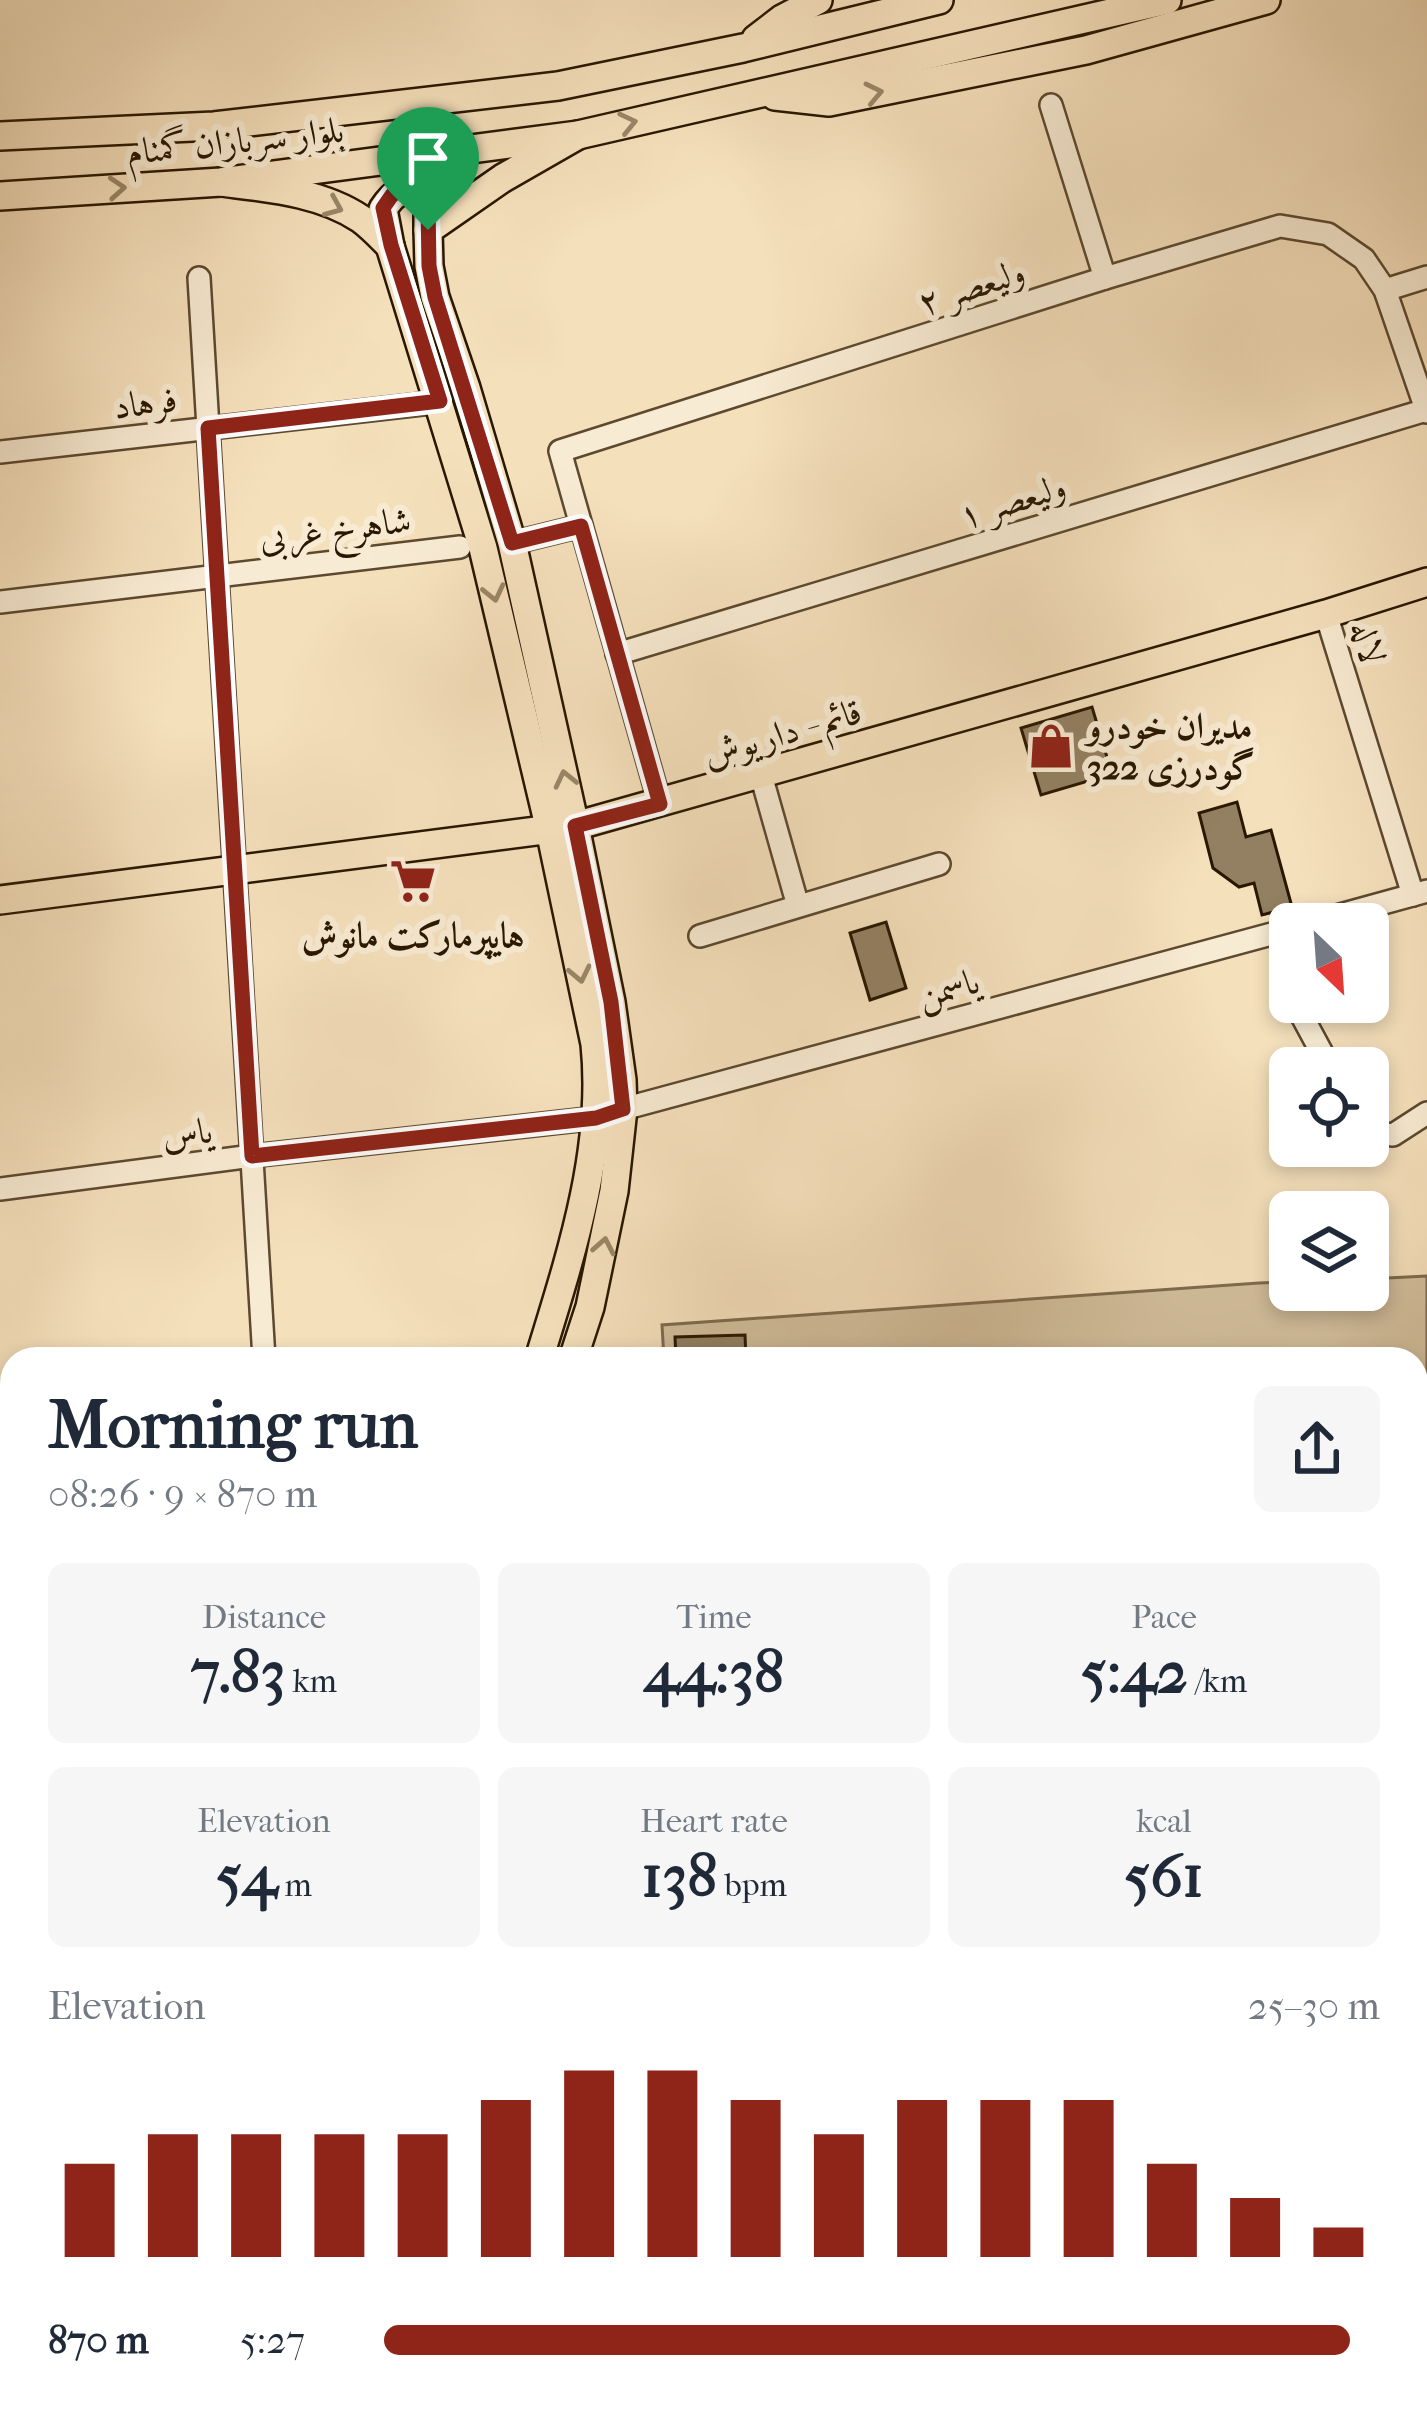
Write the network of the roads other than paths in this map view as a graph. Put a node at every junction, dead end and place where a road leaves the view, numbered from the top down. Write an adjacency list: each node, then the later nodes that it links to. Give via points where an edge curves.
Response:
1 (818, 0): 5 (main road)
2 (939, 0): 5 (main road, بلوار سربازان گمنام)
3 (1167, 0): 6 (main road, بلوار سربازان گمنام)
4 (1266, 0): 6 (main road, one-way to 4, via 829,102 1086,50)
5 (743, 48): 9 (main road, بلوار سربازان گمنام, via 536,88 214,125)
6 (759, 93): 8 (main road, بلوار سربازان گمنام, one-way to 6)
7 (1051, 105): 16 (street)
8 (578, 135): 10 (main road, بلوار سربازان گمنام); 12 (main road)
9 (0, 136)
10 (220, 182): 11 (main road, بلوار سربازان گمنام, one-way to 10); 13 (main road, one-way to 13, via 332,205)
11 (0, 196)
12 (428, 230): 13 (main road, via 421,192 404,189 383,208); 23 (main road, via 435,297)
13 (391, 245): 18 (main road)
14 (1427, 277): 17 (street)
15 (199, 278): 20 (street)
16 (1105, 278): 17 (street, ولیعصر ۲, via 1280,226 1328,234 1364,259); 22 (street, ولیعصر ۲, via 560,451)
17 (1384, 290): 19 (street)
18 (440, 401): 20 (street, فرهاد); 32 (main road, one-way to 32)
19 (1427, 411): 29 (street, ولیعصر ۱)
20 (208, 428): 21 (street, فرهاد); 25 (street)
21 (0, 452)
22 (581, 526): 23 (street); 29 (street)
23 (512, 543): 32 (main road, one-way to 23)
24 (460, 547): 25 (street, شاهرخ غربی)
25 (218, 575): 27 (street, شاهرخ غربی); 34 (street)
26 (1427, 582): 28 (main road, قائم - داریوش)
27 (0, 602)
28 (1326, 614): 30 (main road, قائم - داریوش); 35 (street, لاله)
29 (617, 654): 31 (street)
30 (761, 775): 31 (main road, قائم - داریوش); 38 (street)
31 (660, 804): 32 (main road, قائم - داریوش)
32 (562, 828): 34 (main road, قائم - داریوش); 41 (main road)
33 (938, 864): 38 (street)
34 (236, 870): 36 (main road, قائم - داریوش); 44 (street)
35 (1420, 894): 37 (street)
36 (0, 900)
37 (1386, 903)
38 (798, 906): 40 (street)
39 (1269, 934): 41 (street, یاسمن)
40 (700, 936)
41 (610, 1113): 44 (street, یاس); 47 (main road); 48 (main road, one-way to 41, via 614,1191)
42 (1427, 1113): 43 (street)
43 (1389, 1135)
44 (252, 1156): 45 (street, یاس); 46 (street)
45 (0, 1189)
46 (263, 1347)
47 (543, 1347)
48 (576, 1347)

